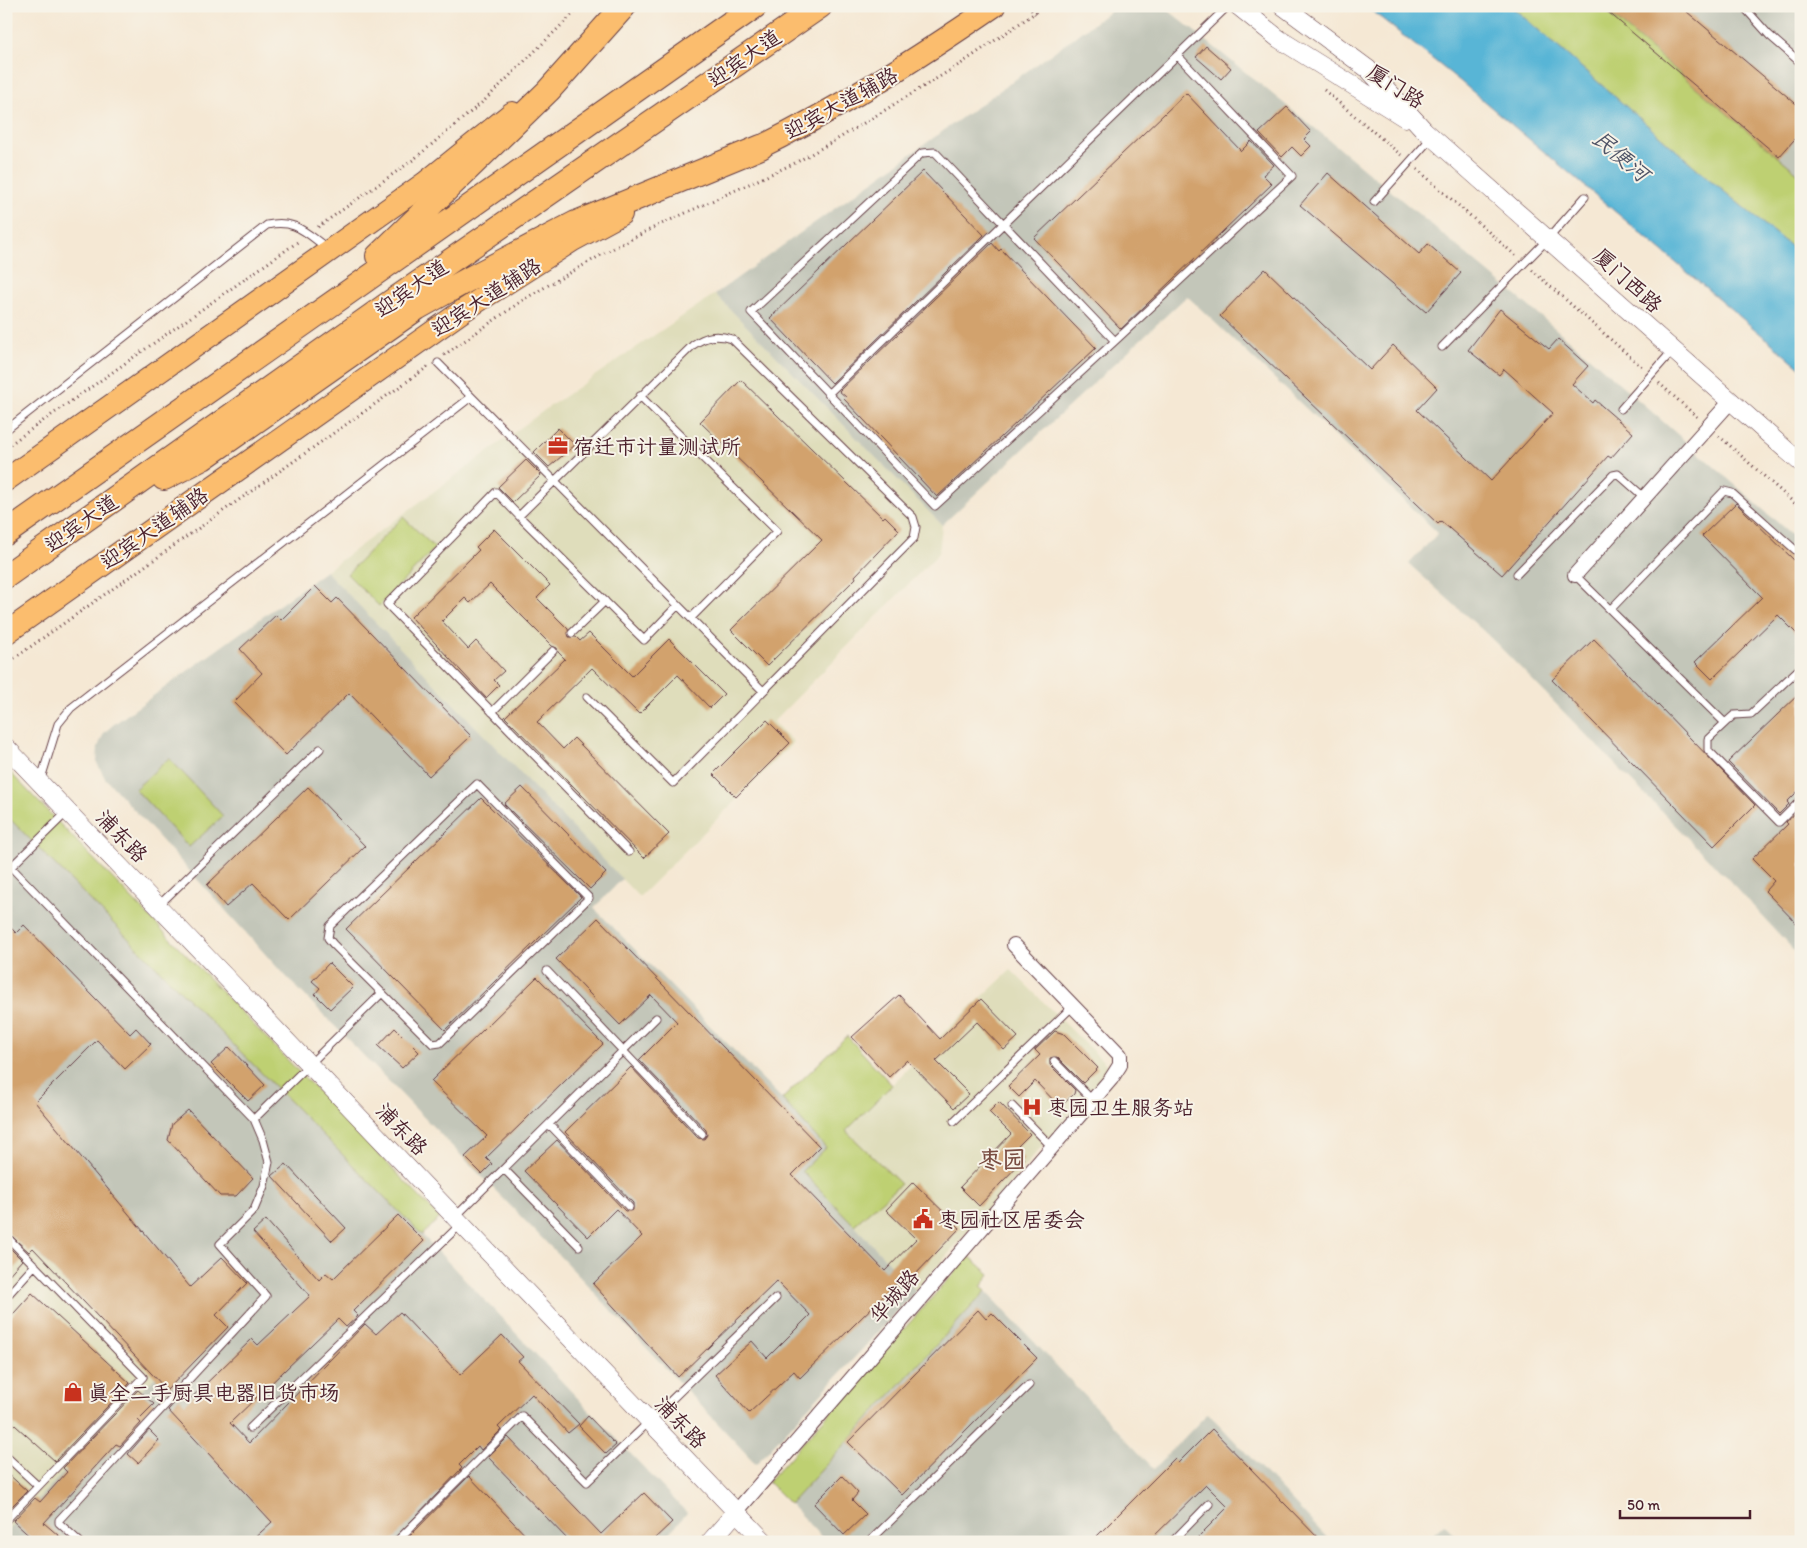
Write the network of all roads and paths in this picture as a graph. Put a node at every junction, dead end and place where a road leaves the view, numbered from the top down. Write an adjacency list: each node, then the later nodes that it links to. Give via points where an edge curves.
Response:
1 (623, 6): 24 (highway, via 548,91 492,147); 39 (main road, via 532,97 425,183)
2 (756, 6): 24 (highway, 迎宾大道)
3 (820, 6): 44 (highway, 迎宾大道, via 391,302)
4 (994, 6): 16 (main road, 迎宾大道辅路, via 875,86)
5 (1028, 6): 11 (path)
6 (1045, 6): 11 (path)
7 (1228, 6): 12 (lane)
8 (1238, 6): 15 (street, 厦门路, via 1279,39)
9 (1283, 6): 15 (street, 厦门路, via 1368,69)
10 (1744, 6): 13 (lane, via 1769,35)
11 (1035, 14): 28 (path, via 841,137 610,250 526,298)
12 (1178, 56): 20 (lane); 25 (lane, via 1292,176)
13 (1801, 63)
14 (1317, 84): 17 (path)
15 (1428, 133): 17 (lane); 21 (street, 厦门西路)
16 (760, 147): 44 (highway, via 576,223 469,278 417,308 203,458); 55 (main road, 迎宾大道辅路, via 590,230 464,310)
17 (1409, 162): 19 (lane); 23 (path)
18 (1585, 197): 21 (lane)
19 (1374, 202)
20 (1005, 223): 25 (lane); 31 (lane); 31 (lane, via 934,152 922,153 751,312)
21 (1548, 239): 23 (lane); 27 (street, 厦门西路)
22 (327, 248): 37 (lane, via 296,225 282,222 267,225)
23 (1524, 263): 26 (lane); 30 (path)
24 (301, 326): 45 (highway, 迎宾大道)
25 (1115, 341): 31 (lane, via 935,506)
26 (1442, 347)
27 (1672, 350): 30 (lane); 34 (street, 厦门西路)
28 (438, 362): 33 (lane)
29 (429, 365): 57 (path)
30 (1650, 375): 35 (lane); 36 (path)
31 (828, 394)
32 (640, 396): 40 (lane); 53 (lane, via 777,531); 59 (lane, via 703,338 718,335 732,339 913,517 916,527 914,538)
33 (471, 397): 40 (lane); 65 (lane, via 71,708 58,724)
34 (1731, 401): 36 (street); 38 (street, 厦门西路)
35 (1621, 409)
36 (1708, 426): 41 (street); 42 (path)
37 (6, 430)
38 (1801, 463)
39 (6, 480)
40 (554, 481): 43 (lane); 51 (lane)
41 (1645, 498): 47 (lane, via 1618,474 1613,475); 48 (street)
42 (1801, 510)
43 (519, 516): 50 (lane); 61 (lane, via 496,492 387,604)
44 (89, 517): 49 (highway, 迎宾大道)
45 (6, 533)
46 (1801, 555): 52 (lane, via 1732,493 1724,490)
47 (1517, 574)
48 (1575, 575): 52 (lane)
49 (6, 576)
50 (604, 601): 51 (lane, via 644,640); 54 (lane)
51 (678, 605): 53 (lane)
52 (1611, 609): 62 (lane)
53 (691, 618): 59 (lane)
54 (572, 632)
55 (6, 633)
56 (554, 651): 61 (lane)
57 (6, 664)
58 (1801, 667): 62 (lane, via 1751,714 1734,715)
59 (763, 690): 60 (lane, via 672,783)
60 (587, 697)
61 (492, 712): 68 (lane)
62 (1724, 723): 66 (lane, via 1708,739 1708,750 1779,822)
63 (6, 747): 65 (street, 浦东路)
64 (320, 749): 69 (lane)
65 (40, 782): 67 (street, 浦东路)
66 (1801, 800)
67 (68, 811): 69 (street, 浦东路); 80 (lane, via 11,867)
68 (629, 852)
69 (158, 906): 77 (street, 浦东路)
70 (1014, 945): 73 (street)
71 (547, 972): 75 (lane)
72 (382, 993): 72 (lane, via 332,944 328,938 330,926 477,784 589,898 440,1043 433,1044); 77 (lane)
73 (1073, 1006): 78 (street, 华城路, via 1120,1055 1120,1064 1111,1079); 81 (lane)
74 (656, 1018): 75 (lane)
75 (623, 1051): 82 (lane); 83 (lane)
76 (1054, 1060): 78 (lane)
77 (310, 1065): 80 (lane); 87 (street, 浦东路)
78 (1092, 1100): 84 (street, 华城路)
79 (1012, 1106): 84 (lane)
80 (254, 1119): 101 (lane, via 269,1162 264,1186 254,1210 220,1244 266,1296 59,1520)
81 (954, 1121)
82 (549, 1124): 85 (lane); 86 (lane)
83 (702, 1134)
84 (1052, 1147): 99 (street, 华城路)
85 (504, 1169): 87 (lane); 89 (lane)
86 (629, 1207)
87 (458, 1220): 94 (street, 浦东路); 95 (lane)
88 (6, 1236): 90 (lane)
89 (579, 1246)
90 (35, 1265): 91 (lane); 97 (lane, via 143,1377)
91 (6, 1297)
92 (776, 1298): 94 (lane)
93 (1029, 1385): 105 (lane)
94 (649, 1421): 99 (street, 浦东路); 102 (lane, via 587,1482 522,1416)
95 (250, 1428)
96 (6, 1456): 97 (lane)
97 (37, 1485): 100 (lane)
98 (1209, 1504): 106 (lane)
99 (736, 1512): 103 (street, 华城路); 104 (street, 浦东路)
100 (6, 1520)
101 (80, 1542)
102 (396, 1542)
103 (710, 1542)
104 (765, 1542)
105 (870, 1542)
106 (1172, 1542)

